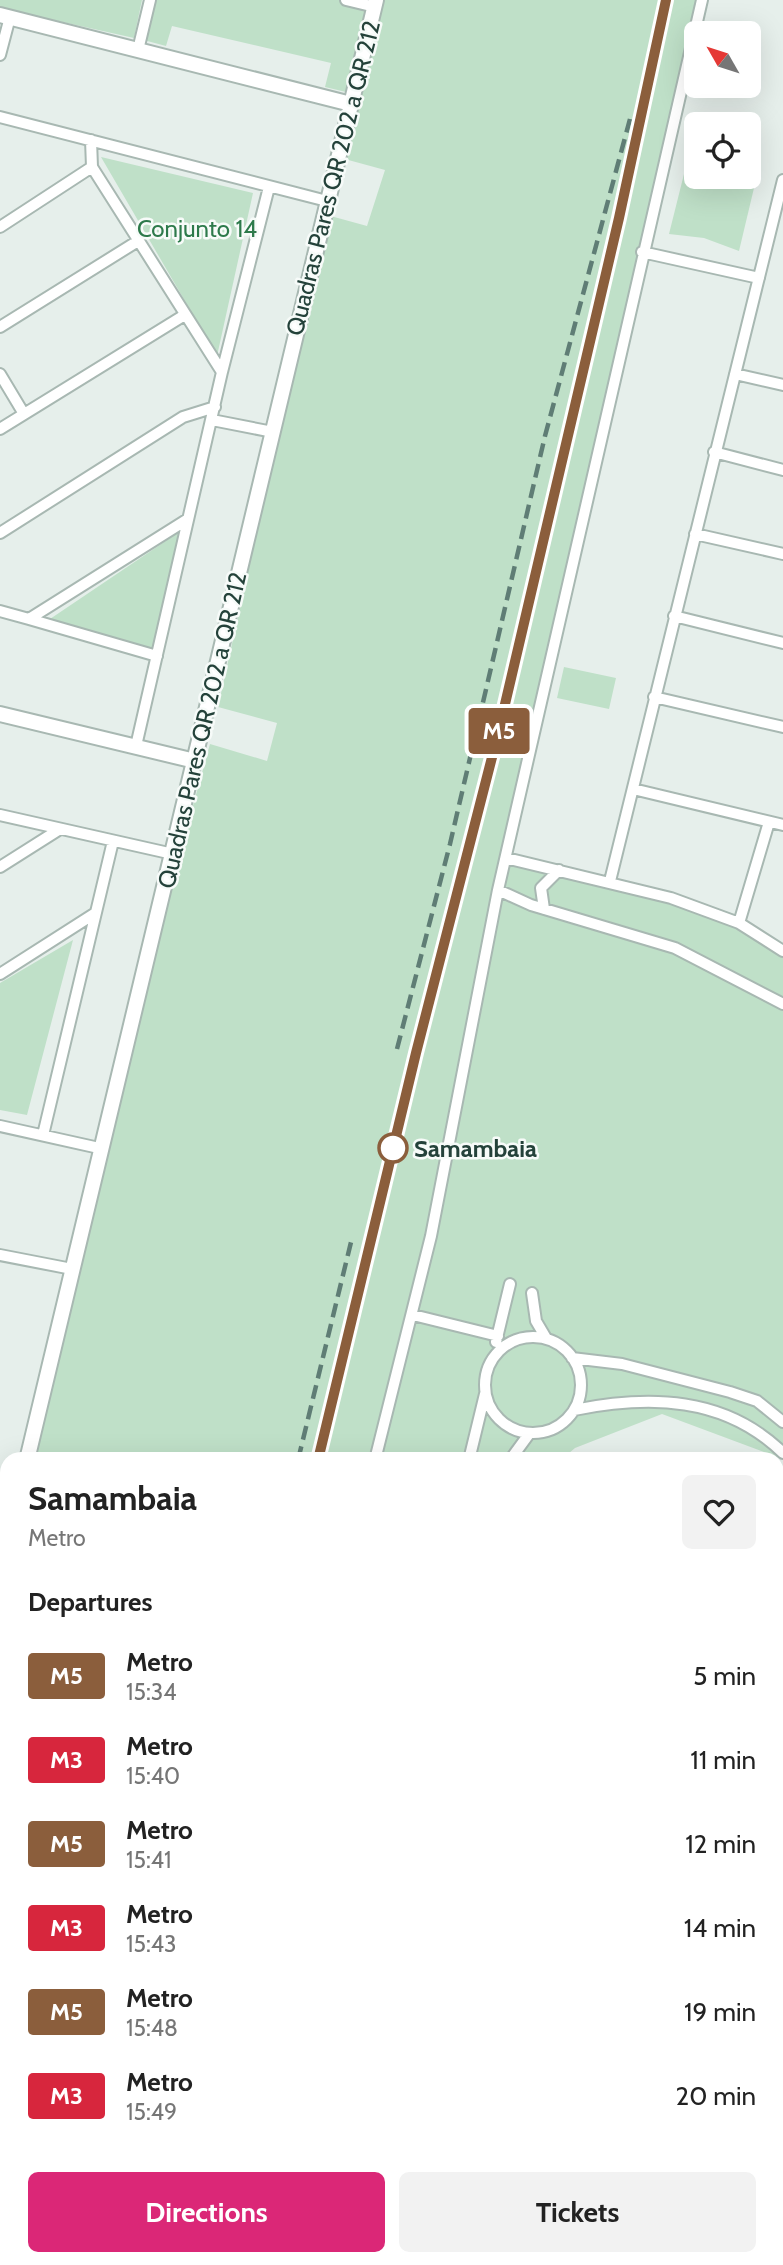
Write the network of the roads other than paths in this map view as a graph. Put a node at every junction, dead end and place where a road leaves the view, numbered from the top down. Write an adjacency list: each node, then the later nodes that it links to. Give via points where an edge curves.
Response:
1 (149, 0): 6 (street)
2 (346, 0): 4 (street)
3 (702, 0): 18 (street)
4 (375, 3): 8 (street, Quadras Pares QR 202 a QR 212)
5 (5, 16): 6 (street); 7 (street)
6 (138, 50): 8 (street)
7 (0, 55)
8 (352, 104): 14 (street, Quadras Pares QR 202 a QR 212)
9 (0, 117): 10 (street)
10 (91, 140): 11 (street); 13 (street)
11 (92, 167): 16 (street); 17 (street)
12 (783, 180): 15 (street)
13 (269, 187): 14 (street); 22 (street)
14 (327, 201): 30 (street, Quadras Pares QR 202 a QR 212)
15 (778, 220): 19 (street)
16 (0, 227)
17 (138, 241): 20 (street); 21 (street)
18 (642, 252): 19 (street); 54 (street)
19 (759, 278): 24 (street)
20 (183, 316): 22 (street); 27 (street)
21 (0, 327)
22 (222, 372): 26 (street)
23 (0, 374): 27 (street)
24 (735, 374): 25 (street); 31 (street)
25 (783, 385)
26 (215, 407): 28 (street); 34 (street, via 183,417)
27 (24, 414): 29 (street)
28 (212, 420): 30 (street); 33 (street)
29 (0, 429)
30 (273, 432): 46 (street, Quadras Pares QR 202 a QR 212)
31 (714, 453): 32 (street); 35 (street)
32 (783, 470)
33 (188, 519): 39 (street); 41 (street)
34 (0, 533)
35 (695, 534): 36 (street); 38 (street)
36 (783, 554)
37 (0, 611): 39 (street)
38 (674, 616): 40 (street); 42 (street)
39 (29, 619): 41 (street)
40 (783, 643)
41 (157, 656): 45 (street)
42 (654, 697): 44 (street); 47 (street)
43 (0, 714): 45 (street)
44 (783, 727)
45 (136, 746): 46 (street)
46 (195, 761): 53 (street, Quadras Pares QR 202 a QR 212)
47 (633, 789): 49 (street); 57 (street)
48 (0, 816): 51 (street)
49 (768, 822): 50 (street); 61 (street)
50 (783, 825)
51 (60, 829): 52 (street); 55 (street)
52 (113, 841): 53 (street); 60 (street)
53 (173, 853): 67 (street, Quadras Pares QR 202 a QR 212)
54 (506, 858): 56 (street); 58 (street)
55 (0, 867)
56 (559, 870): 57 (street); 59 (street, via 541,888)
57 (610, 881): 61 (street)
58 (498, 890): 59 (street); 72 (street)
59 (544, 909): 64 (street, via 674,948)
60 (94, 914): 63 (street); 66 (street)
61 (739, 923): 62 (street)
62 (783, 951)
63 (0, 974)
64 (783, 1004)
65 (0, 1126): 66 (street)
66 (43, 1135): 67 (street)
67 (99, 1148): 69 (street, Quadras Pares QR 202 a QR 212)
68 (0, 1255): 69 (street)
69 (72, 1269): 81 (street, Quadras Pares QR 202 a QR 212)
70 (510, 1284): 73 (street)
71 (532, 1293): 74 (street, via 536,1321)
72 (413, 1315): 73 (street); 82 (street)
73 (498, 1336): 75 (street)
74 (546, 1339): 75 (street, via 516,1340); 76 (street)
75 (492, 1358): 77 (street)
76 (572, 1358): 78 (street, via 581,1383); 79 (street, via 622,1364 730,1392 757,1401)
77 (485, 1394): 80 (street, via 502,1423); 83 (street)
78 (574, 1410): 80 (street, via 558,1426); 85 (street, via 630,1400 690,1405 745,1423)
79 (783, 1422)
80 (529, 1434): 84 (street)
81 (29, 1452)
82 (378, 1452)
83 (470, 1452)
84 (516, 1452)
85 (782, 1452)

